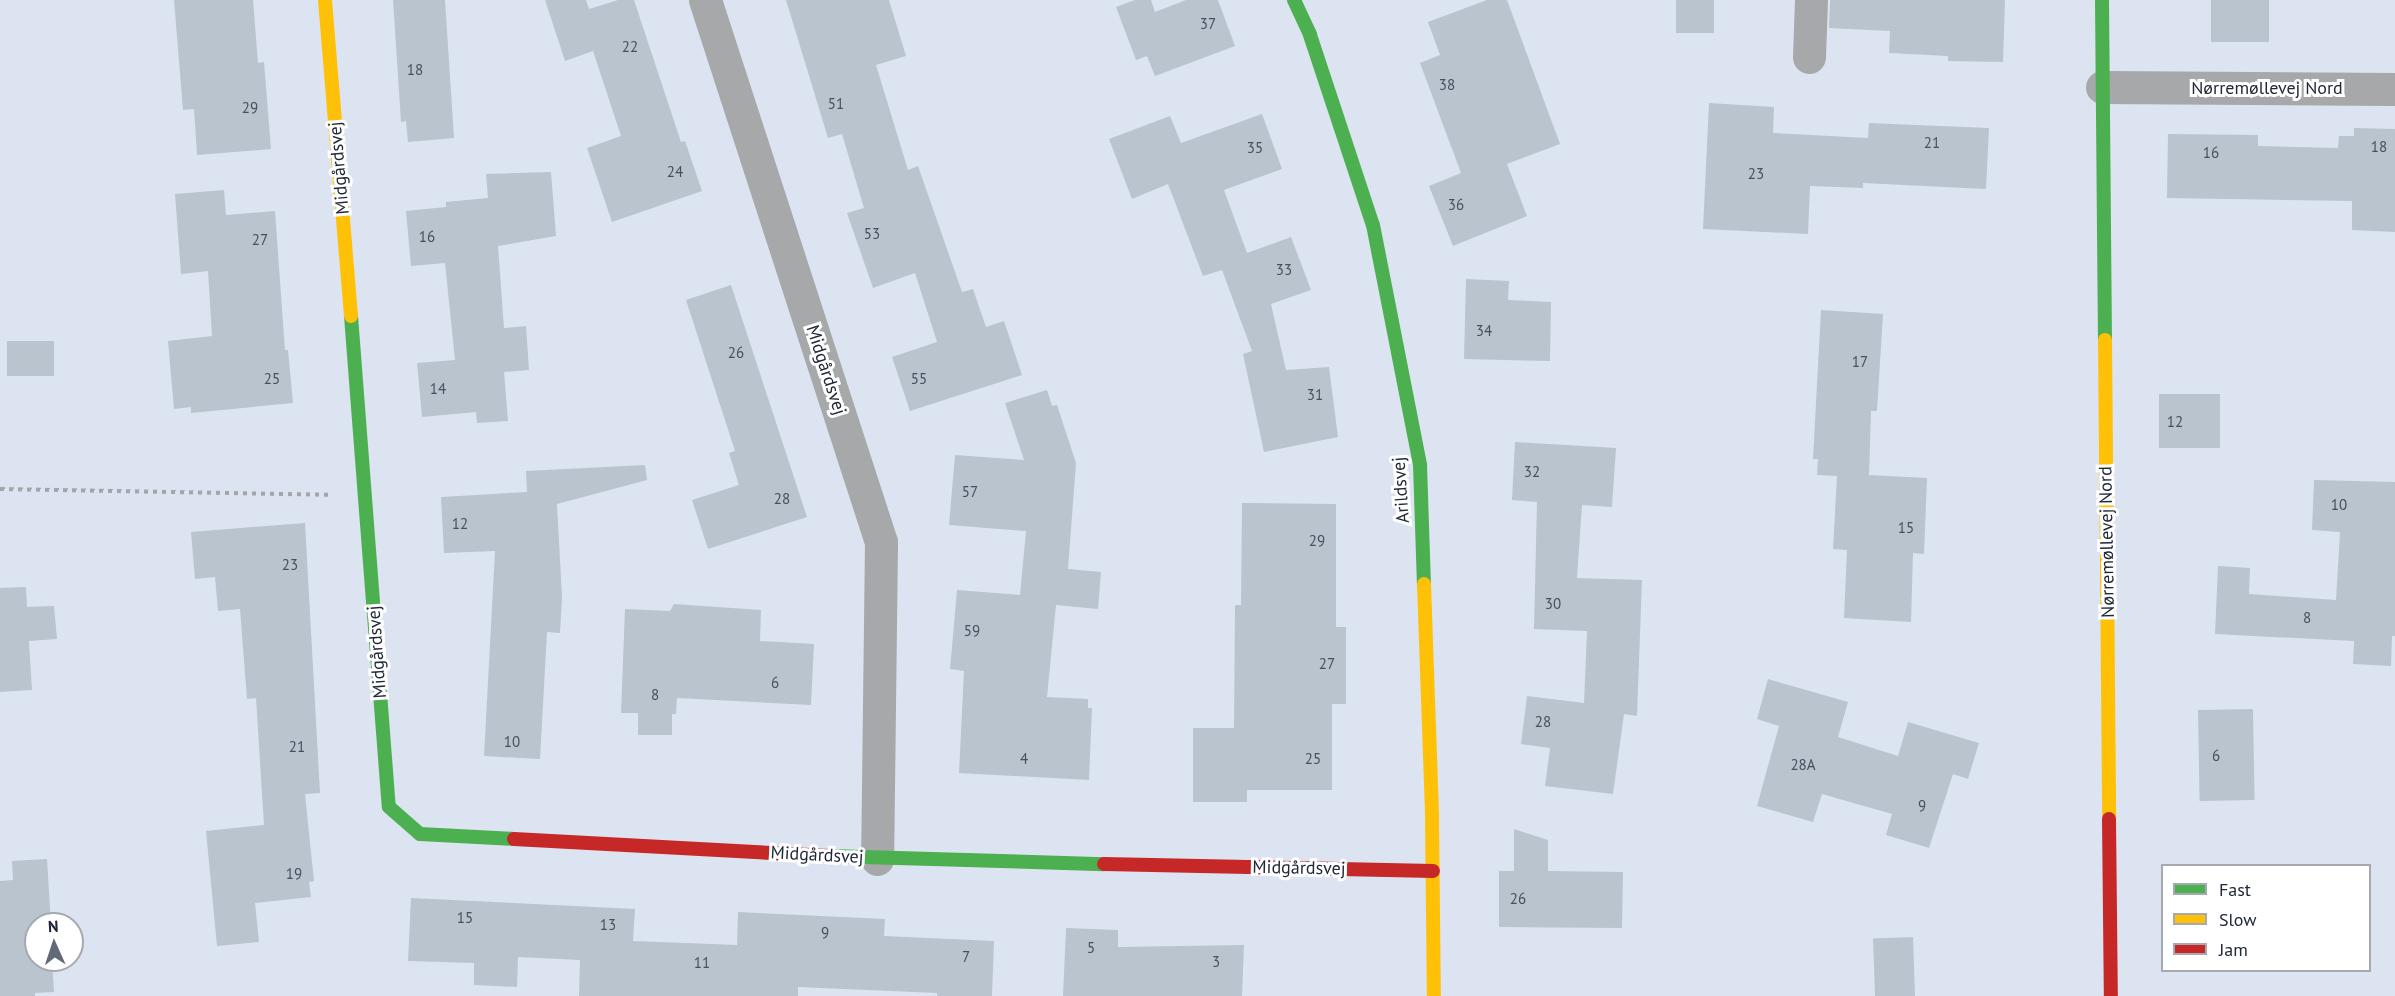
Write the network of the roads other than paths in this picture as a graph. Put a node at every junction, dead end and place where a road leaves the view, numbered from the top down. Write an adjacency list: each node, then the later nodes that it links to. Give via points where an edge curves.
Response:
1 (325, 0): 9 (street, Midgårdsvej, via 388,807 420,834)
2 (705, 0): 9 (street, Midgårdsvej, via 881,542)
3 (1294, 0): 10 (street, Arildsvej, via 1310,35 1373,225 1420,465)
4 (1811, 0): 6 (street)
5 (2102, 0): 7 (street, Nørremøllevej Nord)
6 (1809, 57)
7 (2102, 87): 8 (street, Nørremøllevej Nord); 12 (street, Nørremøllevej Nord)
8 (2395, 89)
9 (877, 859): 10 (street, Midgårdsvej)
10 (1433, 871): 11 (street, Arildsvej)
11 (1434, 996)
12 (2111, 996)

